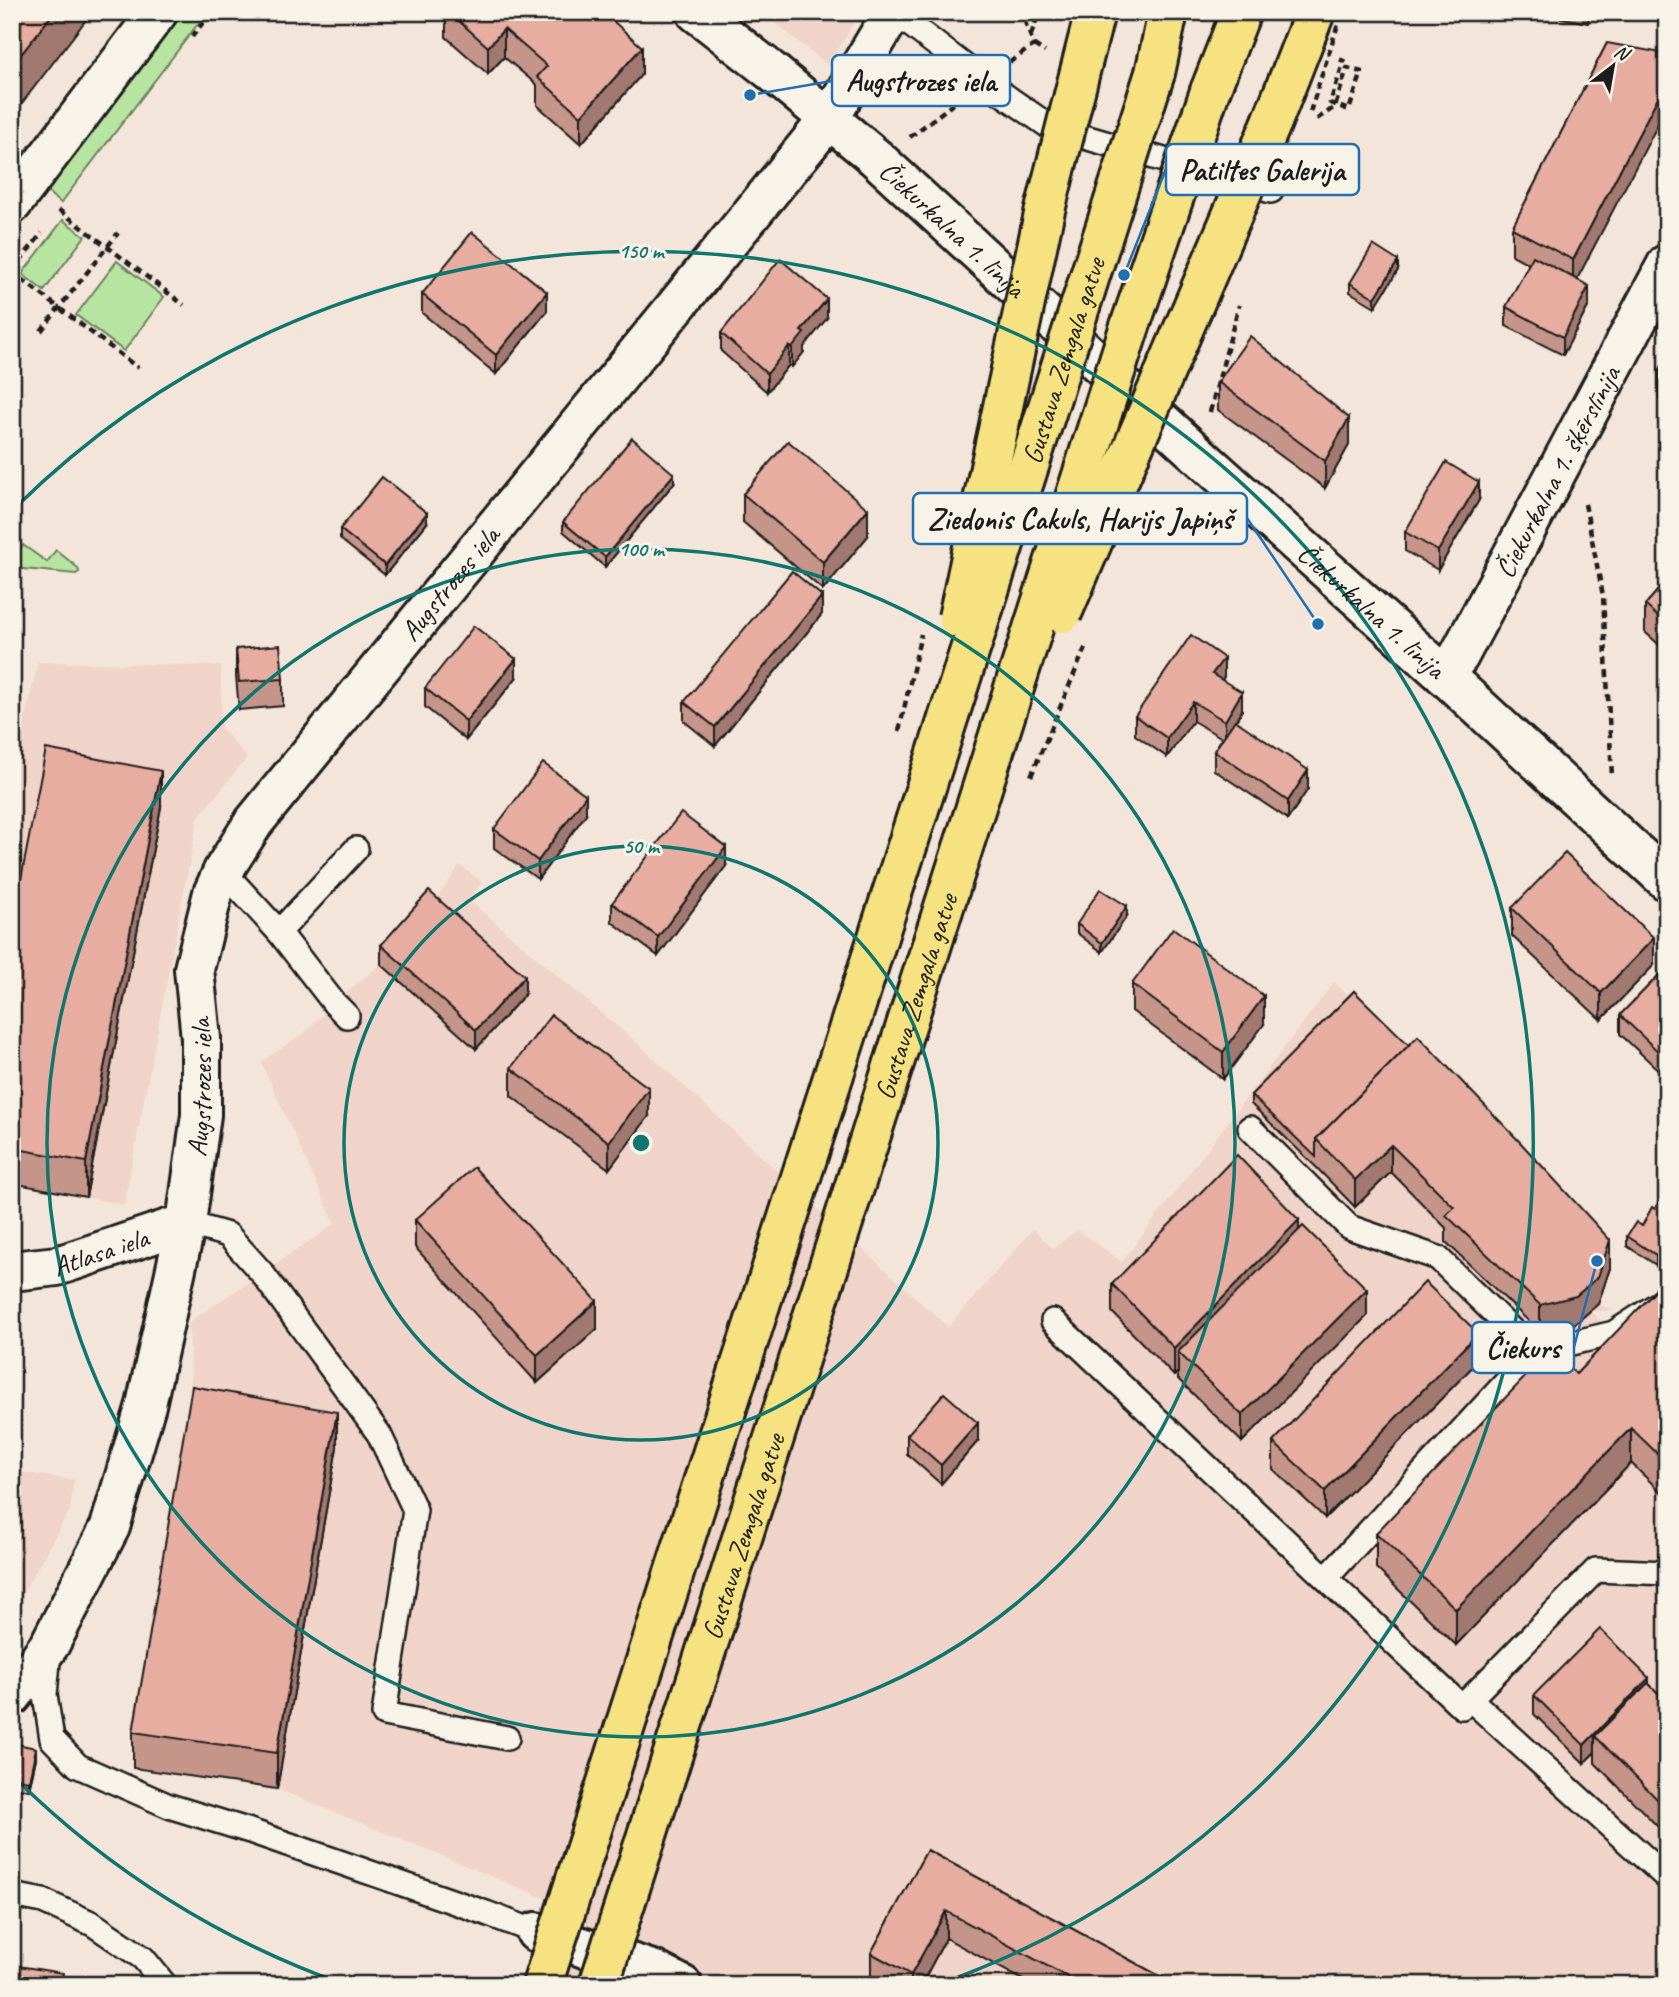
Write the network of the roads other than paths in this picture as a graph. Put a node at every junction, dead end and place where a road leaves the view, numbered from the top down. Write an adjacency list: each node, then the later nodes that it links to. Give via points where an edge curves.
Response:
1 (158, 12): 10 (street)
2 (696, 12): 8 (street, Čiekurkalna 1. līnija)
3 (894, 12): 8 (street, Augstrozes iela); 9 (lane, via 1050,127)
4 (1095, 12): 13 (main road, bridge, via 1044,214)
5 (1168, 12): 13 (main road, Gustava Zemgala gatve, bridge, via 1155,73)
6 (1241, 12): 14 (main road, Gustava Zemgala gatve, bridge, via 1136,310)
7 (1315, 12): 14 (main road, bridge)
8 (829, 119): 12 (street, Čiekurkalna 1. līnija); 16 (street, Augstrozes iela, via 263,811)
9 (1271, 191)
10 (12, 204)
11 (1667, 264): 12 (street, Čiekurkalna 1. šķērslīnija, via 1459,656)
12 (1444, 675): 17 (street, Čiekurkalna 1. līnija)
13 (915, 820): 36 (main road, Gustava Zemgala gatve, bridge)
14 (964, 844): 37 (main road, Gustava Zemgala gatve, bridge)
15 (356, 849): 18 (lane)
16 (223, 871): 18 (lane); 21 (street, Augstrozes iela, via 194,969 201,1038 201,1115)
17 (1667, 881)
18 (279, 932): 19 (lane)
19 (348, 1016)
20 (1250, 1128): 25 (lane, via 1349,1227 1438,1258)
21 (186, 1223): 22 (street, Atlasa iela, via 57,1266); 28 (street, Augstrozes iela, via 146,1405 110,1527); 31 (lane, via 228,1235 262,1273 379,1434 415,1510 384,1714)
22 (12, 1271)
23 (1667, 1294): 25 (lane, via 1614,1333)
24 (1054, 1321): 27 (lane)
25 (1534, 1352): 27 (lane)
26 (1667, 1573): 30 (lane, via 1596,1570)
27 (1326, 1578): 30 (lane, via 1462,1707)
28 (50, 1644): 29 (street, Augstrozes iela); 34 (lane, via 45,1695 52,1739 78,1766 169,1806)
29 (12, 1696)
30 (1470, 1699): 32 (lane)
31 (507, 1738)
32 (1667, 1878)
33 (12, 1895): 35 (lane, via 43,1900 93,1924 144,1958)
34 (536, 1933): 38 (street, via 655,1971)
35 (166, 1985)
36 (542, 1985)
37 (599, 1985)
38 (682, 1985)

